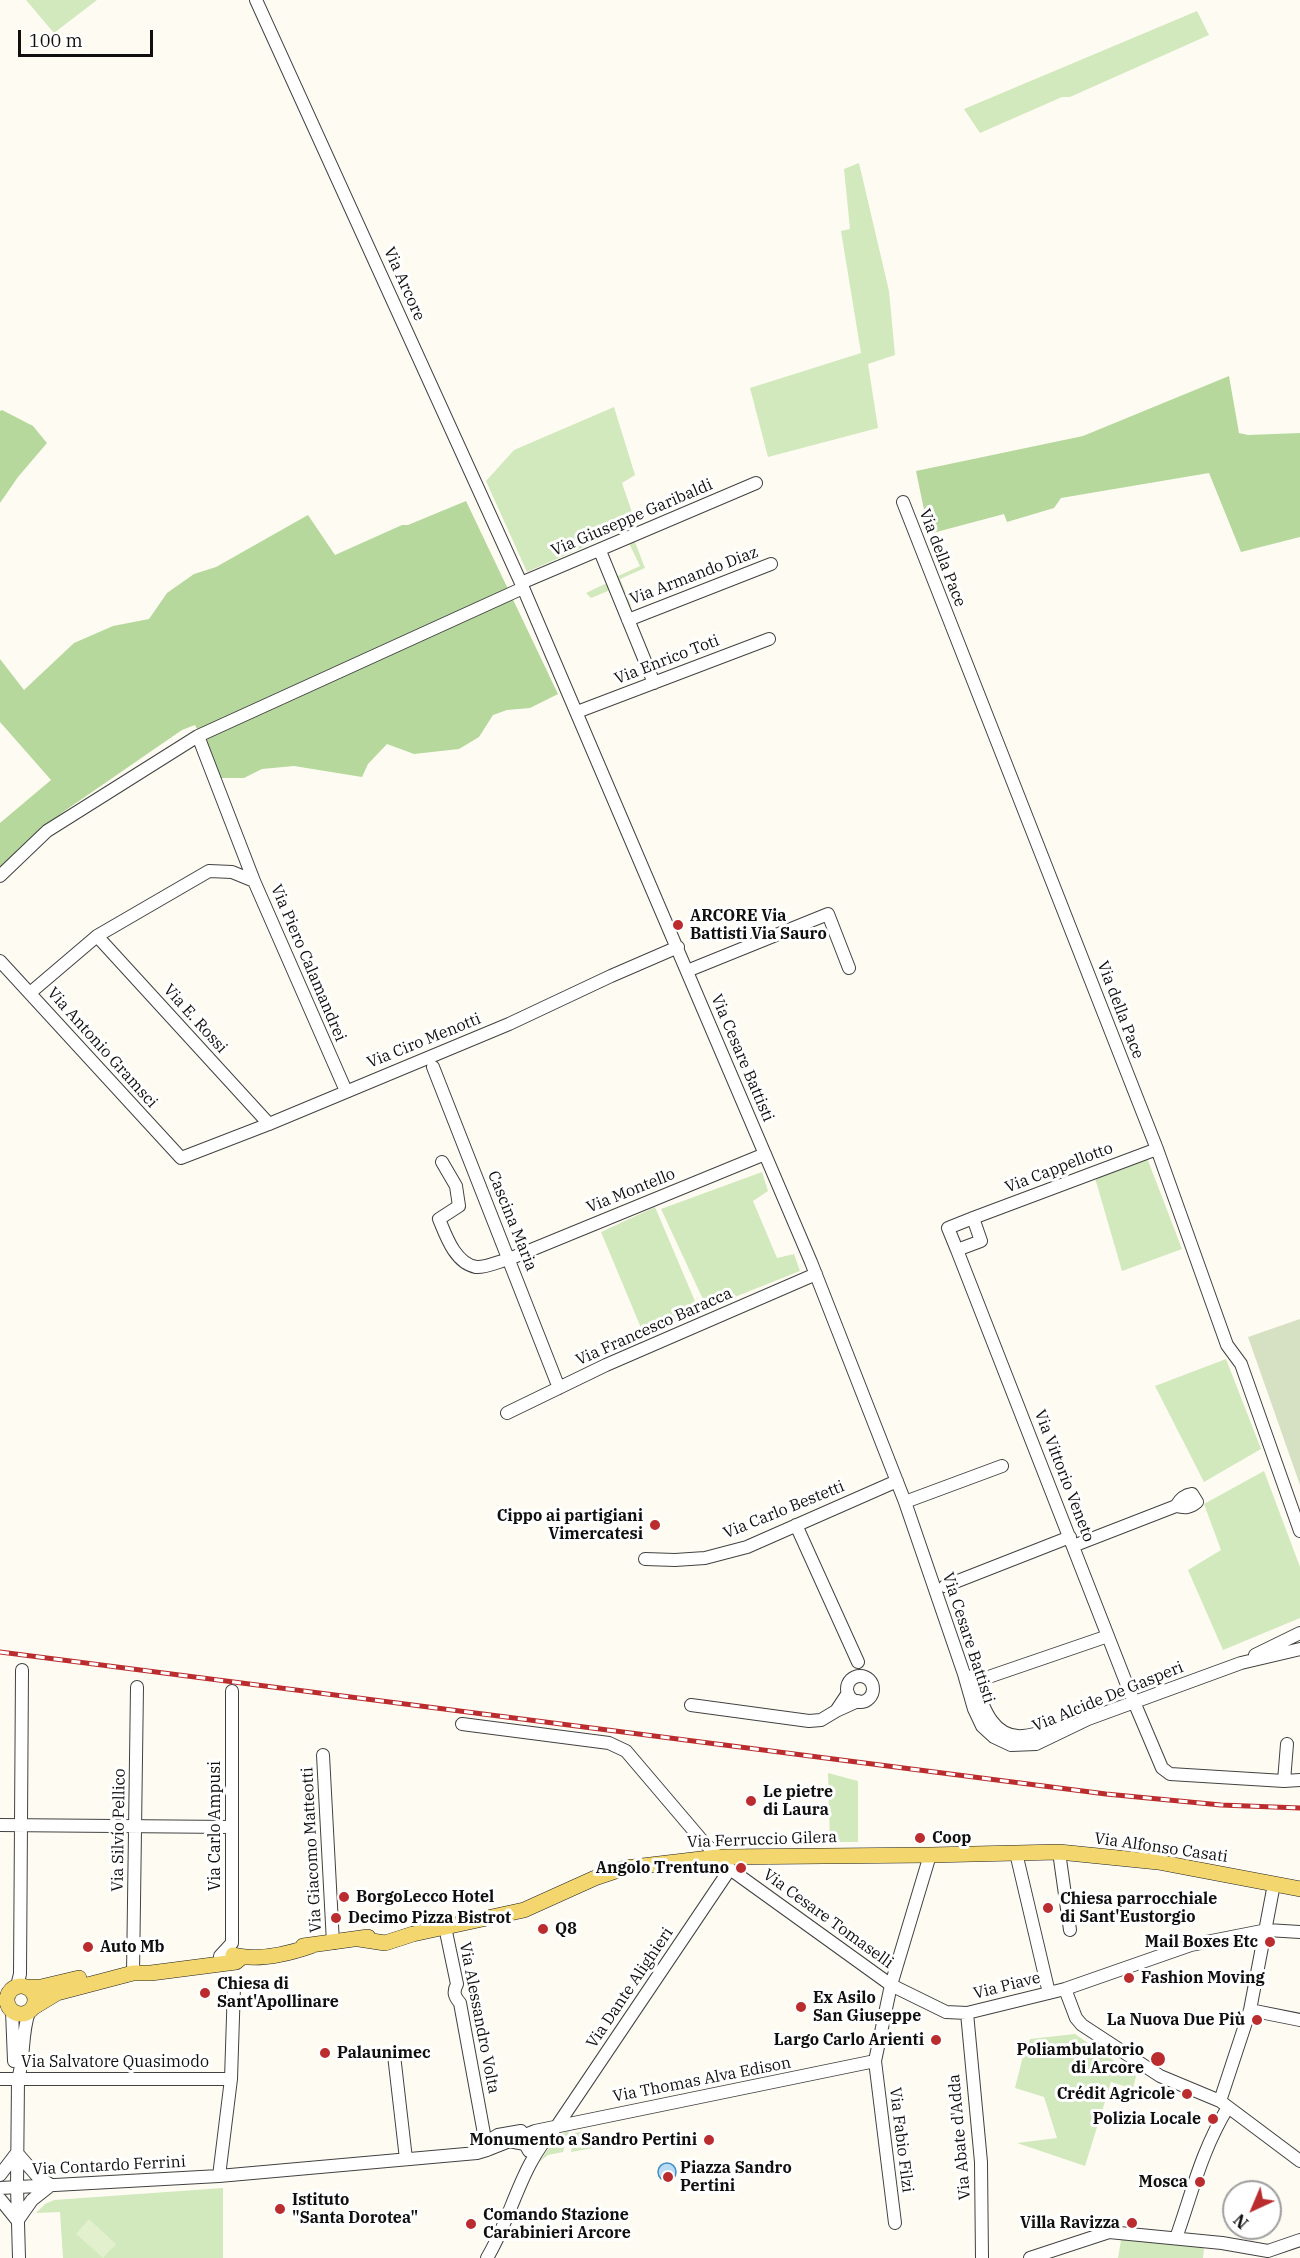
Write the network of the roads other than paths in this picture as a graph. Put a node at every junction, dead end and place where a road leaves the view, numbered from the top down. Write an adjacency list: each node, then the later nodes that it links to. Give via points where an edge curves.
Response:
1 (256, 0): 6 (street, Via Arcore)
2 (756, 483): 4 (street, Via Giuseppe Garibaldi)
3 (903, 502): 23 (street, Via della Pace)
4 (600, 551): 6 (street, Via Giuseppe Garibaldi); 7 (street)
5 (771, 564): 7 (street, Via Armando Diaz)
6 (522, 585): 10 (street, Via Cesare Battisti); 11 (street, Via Giuseppe Garibaldi)
7 (628, 620): 9 (street)
8 (769, 639): 9 (street, Via Enrico Toti)
9 (654, 683): 10 (street, Via Enrico Toti)
10 (576, 712): 15 (street, Via Cesare Battisti)
11 (198, 735): 12 (street, Via Giuseppe Garibaldi, via 47,831); 13 (street, Via Piero Calamandrei)
12 (0, 876)
13 (254, 881): 14 (street, via 232,872 209,871); 21 (street, Via Piero Calamandrei)
14 (97, 936): 19 (street); 22 (street, Via E. Rossi)
15 (678, 947): 18 (street, Via Cesare Battisti); 21 (street, Via Ciro Menotti, via 509,1024)
16 (0, 961): 19 (street, Via Antonio Gramsci)
17 (849, 968): 18 (street, via 828,914)
18 (687, 971): 24 (street, Via Cesare Battisti)
19 (30, 993): 25 (street, Via Antonio Gramsci)
20 (433, 1067): 29 (street, Cascina Maria)
21 (346, 1091): 22 (street, Via Ciro Menotti)
22 (268, 1124): 25 (street, Via Ciro Menotti)
23 (1157, 1149): 27 (street, Via Cappellotto); 39 (street, Via della Pace, via 1227,1345 1241,1364)
24 (765, 1154): 29 (street, Via Montello); 31 (street, Via Cesare Battisti)
25 (181, 1158)
26 (442, 1162): 29 (street, Via Montello, via 456,1186 459,1206 439,1219 453,1251 477,1267)
27 (973, 1218): 28 (street, via 981,1241); 28 (street, Via Cappellotto, via 948,1228)
28 (957, 1250): 30 (street, Via Cappellotto)
29 (509, 1258): 32 (street, Cascina Maria)
30 (962, 1263): 40 (street, Via Vittorio Veneto)
31 (816, 1274): 32 (street, Via Francesco Baracca); 35 (street, Via Cesare Battisti)
32 (559, 1388): 33 (street, Via Francesco Baracca)
33 (507, 1413)
34 (1002, 1467): 36 (street)
35 (897, 1481): 36 (street, Via Cesare Battisti); 38 (street, Via Carlo Bestetti)
36 (905, 1502): 49 (street, Via Cesare Battisti)
37 (1176, 1506): 40 (street)
38 (796, 1525): 41 (street, Via Carlo Bestetti, via 747,1546 705,1558); 48 (street)
39 (1300, 1531)
40 (1072, 1542): 42 (street); 44 (street, Via Vittorio Veneto)
41 (645, 1559)
42 (945, 1586)
43 (1300, 1633): 46 (street, Via Alcide De Gasperi)
44 (1108, 1636): 49 (street); 53 (street, Via Vittorio Veneto)
45 (1300, 1649): 46 (street, Via Alcide De Gasperi)
46 (1241, 1663): 53 (street, Via Alcide De Gasperi)
47 (22, 1670): 62 (street)
48 (861, 1676): 52 (street, via 849,1683); 52 (street, via 871,1682 873,1692 865,1701)
49 (971, 1684): 56 (street, Via Cesare Battisti, via 976,1714 982,1726)
50 (137, 1687): 63 (street, Via Silvio Pellico)
51 (232, 1691): 64 (street, Via Carlo Ampusi)
52 (853, 1697): 54 (street, via 821,1720 808,1721)
53 (1134, 1702): 56 (street, Via Alcide De Gasperi, via 1031,1745 999,1740); 60 (street, via 1164,1771)
54 (691, 1705)
55 (462, 1724): 68 (street, Via Cesare Tomaselli, via 609,1743 626,1750)
56 (991, 1728)
57 (1287, 1744): 60 (street)
58 (324, 1755): 76 (street, Via Giacomo Matteotti)
59 (1300, 1780): 60 (street)
60 (1284, 1781)
61 (0, 1825): 62 (street)
62 (21, 1825): 63 (street); 83 (street, via 20,1974)
63 (135, 1826): 64 (street); 79 (street, Via Silvio Pellico)
64 (231, 1827): 77 (street, Via Carlo Ampusi, via 232,1943)
65 (1059, 1852): 66 (main road, Via Alfonso Casati); 70 (main road, Via Alfonso Casati, via 1158,1862); 73 (street)
66 (1016, 1853): 67 (main road, Via Ferruccio Gilera); 85 (street)
67 (930, 1856): 68 (main road, Via Ferruccio Gilera); 81 (street, Via Fabio Filzi)
68 (718, 1857): 69 (street, Via Cesare Tomaselli); 72 (main road, Via Ferruccio Gilera, via 625,1868 524,1910)
69 (730, 1869): 81 (street, Via Cesare Tomaselli); 97 (street, Via Dante Alighieri)
70 (1274, 1884): 71 (main road, Via Alfonso Casati); 74 (street)
71 (1300, 1889)
72 (445, 1927): 76 (main road, Via Ferruccio Gilera, via 386,1943); 100 (street, Via Alessandro Volta, via 457,1984 455,1997 460,2003)
73 (1070, 1930)
74 (1267, 1930): 75 (street, Via Piave); 84 (street, Via Piave, via 1191,1946); 88 (street)
75 (1300, 1932)
76 (333, 1942): 78 (main road, Via Ferruccio Gilera, via 285,1955)
77 (220, 1956): 78 (main road, Via Ferruccio Gilera); 79 (main road, Via Ferruccio Gilera, via 143,1967)
78 (242, 1957): 79 (main road, Via Ferruccio Gilera, via 236,1962)
79 (134, 1973): 80 (main road, Via Ferruccio Gilera)
80 (106, 1979): 83 (main road, Via Ferruccio Gilera, via 70,1979 41,1987); 87 (main road, Via Ferruccio Gilera, via 57,1993)
81 (891, 1985): 89 (street, Via Piave, via 946,2012); 92 (street, Via Fabio Filzi)
82 (234, 1986): 95 (street)
83 (14, 1988): 86 (main road, via 7,1996); 87 (main road, via 35,1995)
84 (1065, 1989): 85 (street, Via Piave); 96 (street, via 1076,2018 1094,2034 1160,2076)
85 (1049, 1993): 89 (street, Via Piave)
86 (7, 2006): 87 (main road, via 20,2014); 94 (street)
87 (31, 2010): 94 (street, via 24,2026)
88 (1250, 2010): 90 (street); 96 (street)
89 (967, 2013): 118 (street, Via Abate d'Adda, via 981,2162)
90 (1300, 2020)
91 (394, 2055): 103 (street)
92 (875, 2061): 97 (street, Via Thomas Alva Edison); 113 (street, Via Fabio Filzi)
93 (0, 2079): 94 (street, Via Salvatore Quasimodo)
94 (18, 2079): 95 (street, Via Salvatore Quasimodo); 102 (street)
95 (231, 2079): 107 (street)
96 (1224, 2104): 104 (street); 114 (street, via 1193,2181)
97 (557, 2126): 98 (street, Via Thomas Alva Edison); 105 (street, Via Dante Alighieri)
98 (535, 2131): 99 (street, Via Thomas Alva Edison); 100 (street, Via Thomas Alva Edison, via 514,2131); 101 (street)
99 (509, 2141): 100 (street, Via Thomas Alva Edison); 101 (street, via 525,2144)
100 (486, 2146): 103 (street, Via Thomas Alva Edison, via 471,2152)
101 (529, 2151): 105 (street)
102 (17, 2153): 106 (street); 108 (street, via 38,2177); 109 (street)
103 (406, 2159): 107 (street, Via Thomas Alva Edison)
104 (1300, 2161)
105 (525, 2171): 117 (street)
106 (0, 2175)
107 (219, 2176): 108 (street, Via Contardo Ferrini)
108 (51, 2185): 109 (street, Via Contardo Ferrini); 112 (street, via 32,2200)
109 (17, 2187): 110 (street, Via Contardo Ferrini); 112 (street)
110 (0, 2188)
111 (0, 2199): 112 (street)
112 (18, 2221): 116 (street)
113 (895, 2223)
114 (1176, 2238): 115 (street, via 1268,2251); 119 (street, via 1109,2232)
115 (1300, 2240)
116 (19, 2258)
117 (487, 2258)
118 (982, 2258)
119 (1030, 2258)

